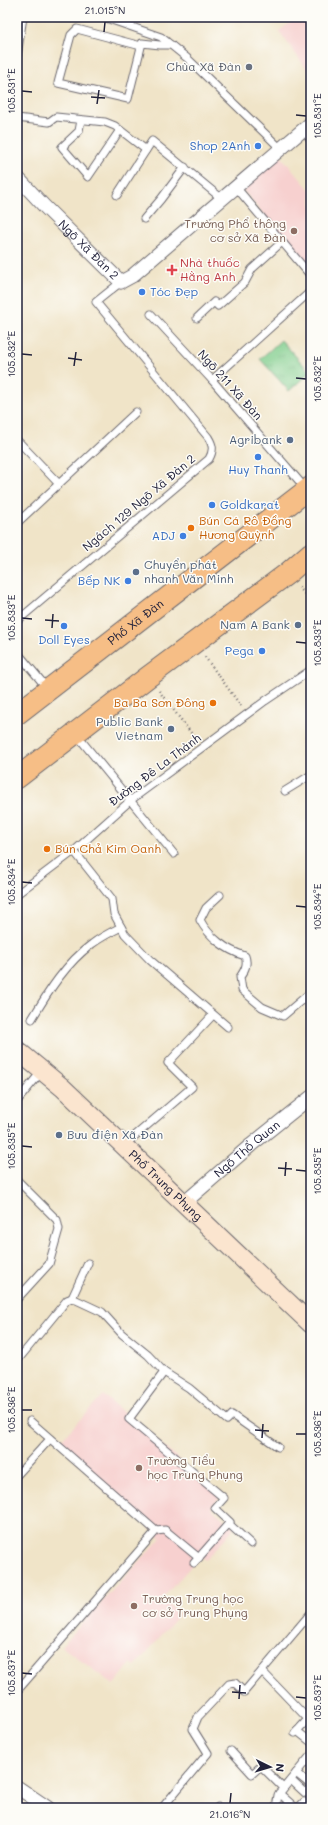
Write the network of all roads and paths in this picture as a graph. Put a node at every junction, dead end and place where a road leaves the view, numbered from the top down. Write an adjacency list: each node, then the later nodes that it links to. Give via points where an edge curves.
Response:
1 (23, 17): 5 (lane)
2 (102, 17): 3 (lane, via 161,37)
3 (171, 45): 4 (lane, via 160,46 143,42); 11 (lane)
4 (141, 46): 4 (lane, via 128,99 58,83 71,35 77,29)
5 (17, 56)
6 (17, 118): 7 (lane, via 50,122 56,117)
7 (81, 120): 9 (lane, via 105,122); 9 (lane, via 79,131 62,147 88,177)
8 (307, 126): 10 (lane); 11 (street, Ngõ Xã Đàn 2)
9 (120, 130): 12 (lane)
10 (311, 140)
11 (280, 148): 15 (street, Ngõ Xã Đàn 2)
12 (146, 150): 13 (lane, via 152,141); 16 (lane)
13 (185, 167): 17 (lane); 18 (lane)
14 (17, 177): 21 (street, Ngõ Xã Đàn 2)
15 (235, 186): 17 (street, Ngõ Xã Đàn 2); 19 (lane)
16 (117, 195)
17 (221, 198): 21 (street, Ngõ Xã Đàn 2, via 132,276)
18 (144, 219)
19 (282, 242): 20 (lane); 24 (lane, via 252,269 245,282 218,306 214,302)
20 (311, 276)
21 (121, 282): 32 (lane, Ngách 129 Ngõ Xã Đàn 2, via 96,302 212,442 212,453 209,459)
22 (311, 291): 25 (lane)
23 (151, 314): 25 (lane, Ngõ 211 Xã Đàn)
24 (197, 318)
25 (212, 380): 29 (lane, Ngõ 211 Xã Đàn)
26 (136, 412): 28 (lane)
27 (17, 440): 28 (lane)
28 (59, 484): 30 (lane)
29 (309, 488): 37 (main road, Phố Xã Đàn)
30 (17, 523)
31 (311, 553): 33 (main road)
32 (17, 621)
33 (195, 643): 36 (main road); 39 (path)
34 (17, 652): 37 (lane)
35 (311, 670): 39 (lane, Đường Đê La Thành)
36 (148, 677): 40 (main road); 41 (path)
37 (48, 690): 38 (main road, Phố Xã Đàn)
38 (17, 714)
39 (247, 715): 41 (lane, Đường Đê La Thành)
40 (76, 734): 43 (main road); 45 (lane)
41 (202, 748): 45 (lane, Đường Đê La Thành)
42 (311, 775): 44 (lane)
43 (17, 778)
44 (285, 791)
45 (131, 800): 46 (lane, Đường Đê La Thành); 47 (lane)
46 (74, 851): 48 (lane, Đường Đê La Thành); 50 (lane, via 112,899 114,914)
47 (174, 854)
48 (17, 894)
49 (220, 895): 51 (lane, via 206,908 200,920 206,932 223,945 245,956 245,970 240,977 242,990 262,1007 283,1016)
50 (121, 926): 52 (lane, via 125,934 150,960); 53 (lane, via 91,944 69,966 48,992)
51 (311, 992)
52 (213, 1015): 54 (lane); 59 (lane, via 168,1063 192,1087)
53 (32, 1019)
54 (228, 1027)
55 (17, 1050): 56 (street, Phố Trung Phụng)
56 (42, 1071): 58 (lane); 59 (street, Phố Trung Phụng)
57 (311, 1096): 61 (street, Ngõ Thổ Quan)
58 (17, 1101)
59 (123, 1146): 61 (street, Phố Trung Phụng)
60 (17, 1180): 64 (lane, via 59,1224 49,1264)
61 (184, 1203): 65 (street, Phố Trung Phụng)
62 (88, 1263): 63 (lane)
63 (72, 1298): 66 (lane, via 67,1300); 67 (lane, via 102,1312)
64 (17, 1299)
65 (311, 1324)
66 (18, 1356)
67 (164, 1372): 70 (lane, via 189,1388 227,1420 232,1414); 72 (lane, via 129,1419 224,1498 215,1508 230,1522)
68 (30, 1421): 69 (lane)
69 (50, 1439): 71 (lane); 73 (lane)
70 (278, 1447)
71 (17, 1475)
72 (229, 1524): 73 (lane, via 197,1561 165,1530); 74 (lane)
73 (156, 1531): 77 (lane)
74 (252, 1544)
75 (310, 1616): 76 (lane)
76 (262, 1671): 78 (lane, via 308,1719 296,1732); 88 (lane, via 244,1692 235,1683 229,1684 198,1718 193,1729 208,1753)
77 (17, 1691)
78 (311, 1742)
79 (231, 1751): 85 (lane, via 252,1774 262,1766)
80 (310, 1759): 81 (lane)
81 (296, 1773): 82 (lane); 83 (lane)
82 (291, 1780): 83 (lane, via 305,1792); 85 (lane)
83 (311, 1786)
84 (17, 1788): 87 (street)
85 (281, 1791): 89 (lane); 90 (lane)
86 (304, 1802): 90 (lane)
87 (48, 1808)
88 (162, 1808)
89 (276, 1808)
90 (297, 1808)

